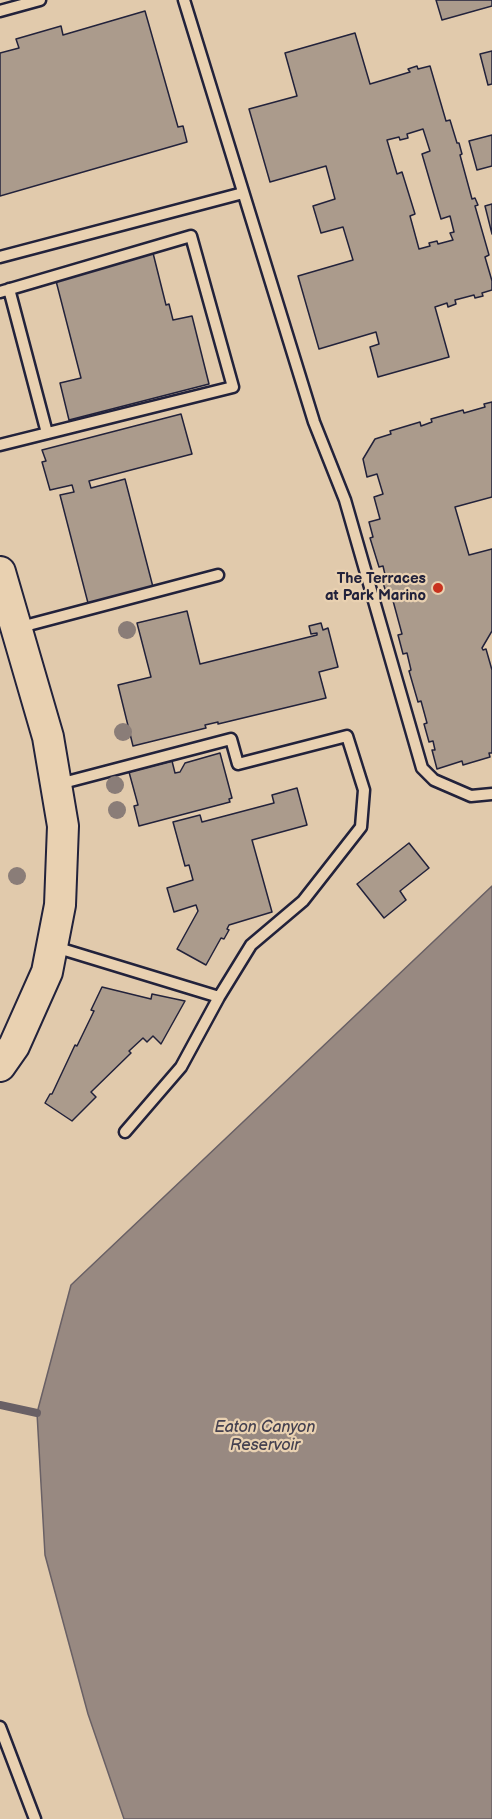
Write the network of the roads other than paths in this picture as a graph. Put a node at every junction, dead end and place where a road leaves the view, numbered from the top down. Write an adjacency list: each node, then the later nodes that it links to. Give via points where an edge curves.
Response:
1 (40, 0): 3 (lane)
2 (184, 0): 4 (lane)
3 (0, 11)
4 (243, 192): 5 (lane); 13 (lane, via 314,422 345,500 422,768 434,780 471,796)
5 (0, 257)
6 (5, 291): 7 (lane); 7 (lane, via 191,237 233,387)
7 (47, 433): 8 (lane)
8 (0, 445)
9 (0, 572): 11 (main road)
10 (218, 575): 11 (lane)
11 (16, 628): 12 (main road, via 48,737)
12 (56, 785): 14 (main road, via 63,837 60,905); 15 (lane, via 231,739 238,764 347,736 364,790 361,827 303,901 251,945)
13 (492, 794)
14 (52, 946): 15 (lane); 16 (main road, via 46,972 15,1046)
15 (219, 997): 17 (lane, via 181,1067)
16 (0, 1066)
17 (125, 1132)
18 (0, 1727): 19 (lane)
19 (35, 1819)

